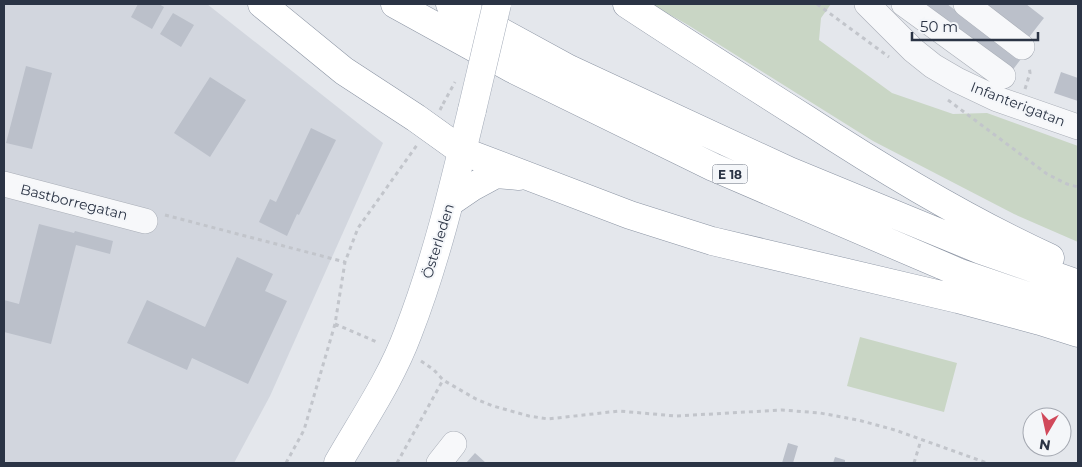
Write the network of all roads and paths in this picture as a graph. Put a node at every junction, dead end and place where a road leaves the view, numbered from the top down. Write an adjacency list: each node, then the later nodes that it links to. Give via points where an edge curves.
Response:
1 (262, 4): 15 (main road, via 344,71)
2 (395, 4): 24 (main road, E 18, via 513,69 713,167 960,273)
3 (450, 4): 23 (main road, E 18, via 569,68 789,172 981,250)
4 (497, 4): 16 (main road, Österleden, bridge)
5 (627, 4): 22 (main road, via 918,189)
6 (904, 4): 11 (street)
7 (966, 4): 9 (street)
8 (876, 7): 13 (street, Infanterigatan, via 913,50 933,66 996,99)
9 (1022, 47): 13 (path, via 1030,73)
10 (456, 75): 12 (path, bridge)
11 (1003, 76)
12 (443, 104)
13 (1019, 106): 14 (street, Infanterigatan)
14 (1078, 126)
15 (429, 128): 16 (main road); 21 (path, via 358,228)
16 (462, 151): 17 (main road); 19 (main road, Österleden)
17 (526, 176): 19 (main road, via 496,174); 26 (main road, via 630,215 712,241 958,299)
18 (4, 184): 20 (street, Bastborregatan)
19 (450, 202): 33 (main road, Österleden, via 408,334 388,377)
20 (145, 220): 21 (path, via 147,211)
21 (345, 262): 25 (path)
22 (1078, 271)
23 (1078, 284)
24 (1078, 313)
25 (335, 324): 27 (path); 32 (path, via 304,430)
26 (1078, 333)
27 (377, 342)
28 (421, 360): 29 (path)
29 (443, 380): 30 (path, via 493,406 548,418 606,411 676,416 782,410 858,420); 34 (path)
30 (921, 440): 36 (path); 37 (path)
31 (454, 444): 35 (street)
32 (286, 463)
33 (338, 463)
34 (398, 463)
35 (439, 463)
36 (914, 463)
37 (987, 463)

